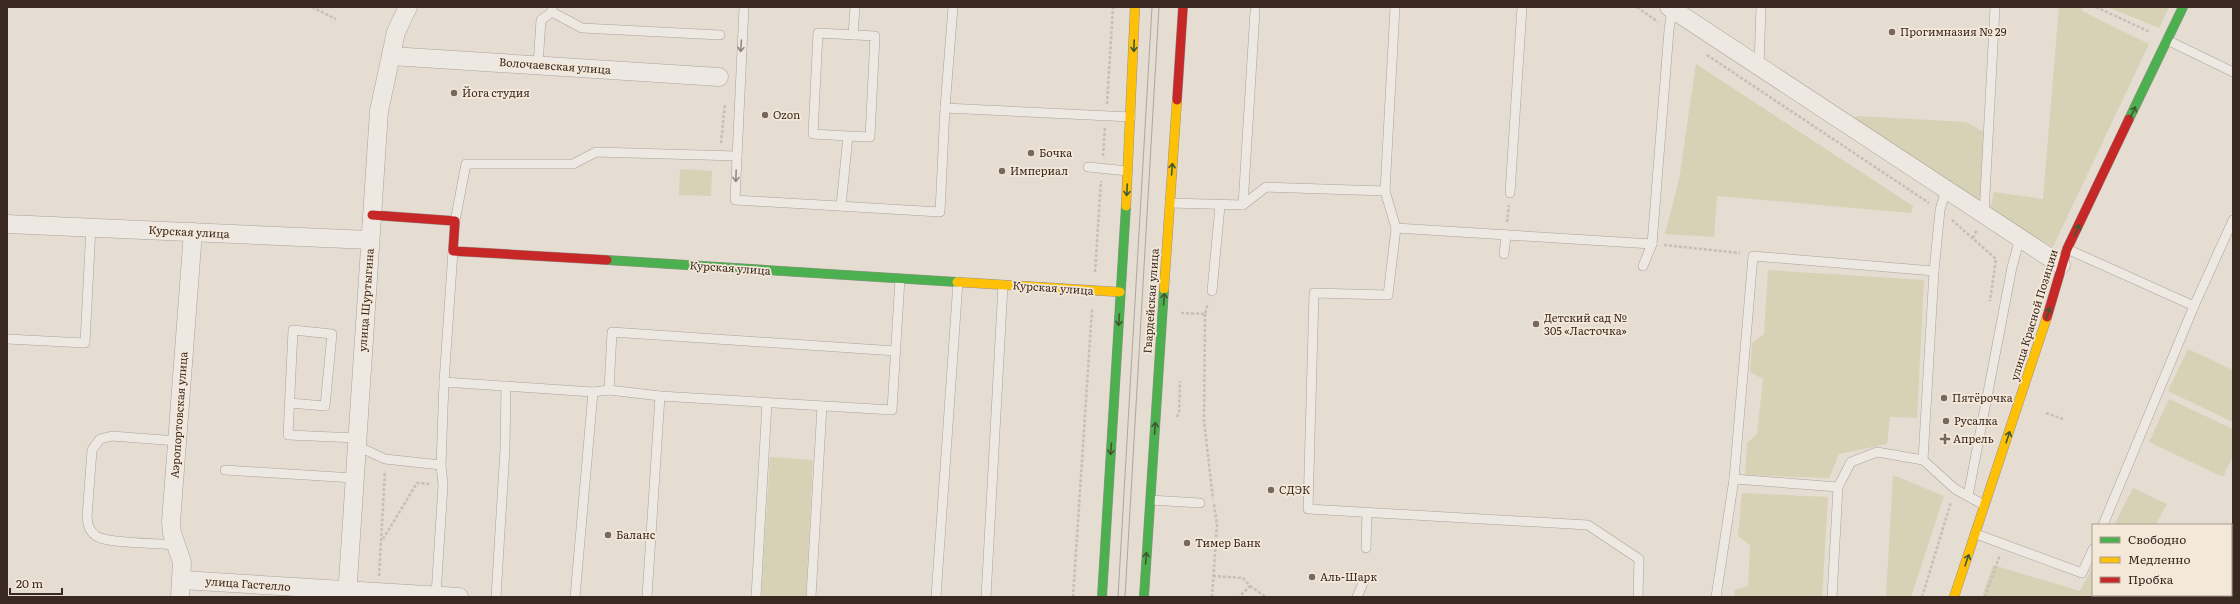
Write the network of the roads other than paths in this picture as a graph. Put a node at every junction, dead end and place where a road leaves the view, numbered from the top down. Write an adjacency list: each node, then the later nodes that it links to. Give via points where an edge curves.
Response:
1 (408, 7): 18 (street, улица Шуртыгина, via 396,32)
2 (744, 7): 23 (lane, one-way to 23)
3 (855, 7): 16 (lane)
4 (953, 7): 24 (lane)
5 (1135, 7): 25 (street, one-way to 25)
6 (1183, 7): 33 (street, Гвардейская улица, one-way to 6)
7 (1395, 7): 31 (lane)
8 (1522, 7): 32 (lane)
9 (1761, 7): 20 (lane)
10 (1995, 7): 37 (lane)
11 (2183, 7): 17 (street, улица Красной Позиции)
12 (1671, 8): 20 (street); 48 (lane)
13 (552, 10): 15 (lane, via 582,28); 19 (lane, via 541,20)
14 (1255, 11): 34 (lane)
15 (720, 35)
16 (854, 35): 26 (lane, via 876,36 870,137); 26 (lane, via 818,33 813,134)
17 (2167, 40): 21 (lane); 51 (street, улица Красной Позиции, one-way to 17)
18 (391, 56): 19 (street, Волочаевская улица); 38 (street, улица Шуртыгина, via 379,110)
19 (538, 65): 22 (street, Волочаевская улица)
20 (1759, 66): 30 (street)
21 (2233, 72)
22 (719, 77): 23 (lane)
23 (739, 77): 27 (lane)
24 (945, 108): 25 (lane); 35 (lane, via 940,212)
25 (1131, 117): 29 (street)
26 (848, 136): 35 (lane)
27 (737, 156): 35 (lane, one-way to 35, via 735,200); 40 (lane, via 596,152 573,164 466,164)
28 (1088, 167): 29 (lane)
29 (1128, 171): 58 (street, one-way to 58)
30 (1946, 190): 37 (street); 53 (lane, via 1940,210)
31 (1385, 191): 34 (lane, via 1266,187); 43 (lane)
32 (1510, 193)
33 (1170, 203): 36 (lane); 79 (street, Гвардейская улица, one-way to 33)
34 (1242, 205): 36 (lane)
35 (841, 206)
36 (1220, 206): 57 (lane)
37 (1984, 214): 46 (street)
38 (372, 215): 40 (street); 47 (street, улица Шуртыгина)
39 (2233, 220): 59 (lane)
40 (455, 221): 49 (street)
41 (7, 224): 42 (street, Курская улица)
42 (91, 227): 44 (street, Курская улица); 60 (lane, via 85,343)
43 (1396, 228): 45 (lane); 82 (lane, via 1388,295 1314,293 1308,510)
44 (193, 232): 47 (street, Курская улица); 70 (street, Аэропортовская улица)
45 (1506, 235): 48 (lane); 50 (lane)
46 (2020, 238): 51 (street); 78 (lane, via 2011,272)
47 (370, 240): 71 (street, улица Шуртыгина)
48 (1652, 244): 52 (lane)
49 (453, 251): 54 (street, Курская улица); 62 (lane)
50 (1504, 254)
51 (2064, 257): 59 (lane); 81 (street, улица Красной Позиции, one-way to 51)
52 (1643, 266)
53 (1934, 271): 72 (lane); 76 (lane, via 1753,256)
54 (900, 278): 55 (street, Курская улица); 61 (lane)
55 (958, 282): 56 (street, Курская улица); 98 (lane)
56 (1003, 285): 58 (street, Курская улица); 99 (lane)
57 (1212, 291)
58 (1120, 292): 100 (street, one-way to 100)
59 (2194, 306): 83 (lane)
60 (7, 339)
61 (896, 351): 64 (lane, via 612,332); 69 (lane, via 892,410)
62 (444, 382): 63 (lane); 73 (lane)
63 (506, 386): 65 (lane); 93 (lane)
64 (609, 390): 65 (lane); 66 (lane)
65 (593, 392): 94 (lane)
66 (660, 396): 68 (lane); 95 (lane)
67 (290, 403): 67 (lane, via 293,330 332,334 325,406); 71 (lane, via 288,434)
68 (767, 403): 69 (lane); 96 (lane)
69 (822, 406): 97 (lane)
70 (177, 441): 85 (street, Аэропортовская улица, via 171,522); 85 (lane, via 112,436 100,439 92,450 87,517 92,533 104,539)
71 (357, 442): 73 (lane, via 386,459); 75 (street, улица Шуртыгина)
72 (1922, 460): 77 (lane, via 1877,452 1852,462); 78 (lane, via 1955,489)
73 (441, 465): 91 (lane, via 443,485)
74 (225, 470): 75 (lane)
75 (354, 478): 90 (street, улица Шуртыгина)
76 (1734, 479): 77 (lane); 104 (lane)
77 (1838, 487): 105 (lane)
78 (1968, 496): 81 (lane)
79 (1150, 500): 80 (lane); 101 (street, Гвардейская улица, one-way to 79)
80 (1200, 503)
81 (1985, 506): 84 (street, улица Красной Позиции)
82 (1367, 512): 86 (lane); 103 (lane, via 1588,525 1638,559)
83 (2103, 524)
84 (1976, 534): 87 (lane, via 2082,573); 106 (street, улица Красной Позиции, one-way to 84)
85 (176, 545): 89 (street, Аэропортовская улица, via 182,562)
86 (1366, 548)
87 (2092, 551)
88 (1365, 578): 102 (lane)
89 (181, 588): 90 (street, улица Гастелло)
90 (347, 593): 91 (street, улица Гастелло, via 378,592)
91 (436, 596): 92 (street, улица Гастелло)
92 (459, 597)
93 (496, 597)
94 (575, 597)
95 (647, 597)
96 (756, 597)
97 (811, 597)
98 (936, 597)
99 (986, 597)
100 (1102, 597)
101 (1144, 597)
102 (1357, 597)
103 (1638, 597)
104 (1716, 597)
105 (1832, 597)
106 (1954, 597)

